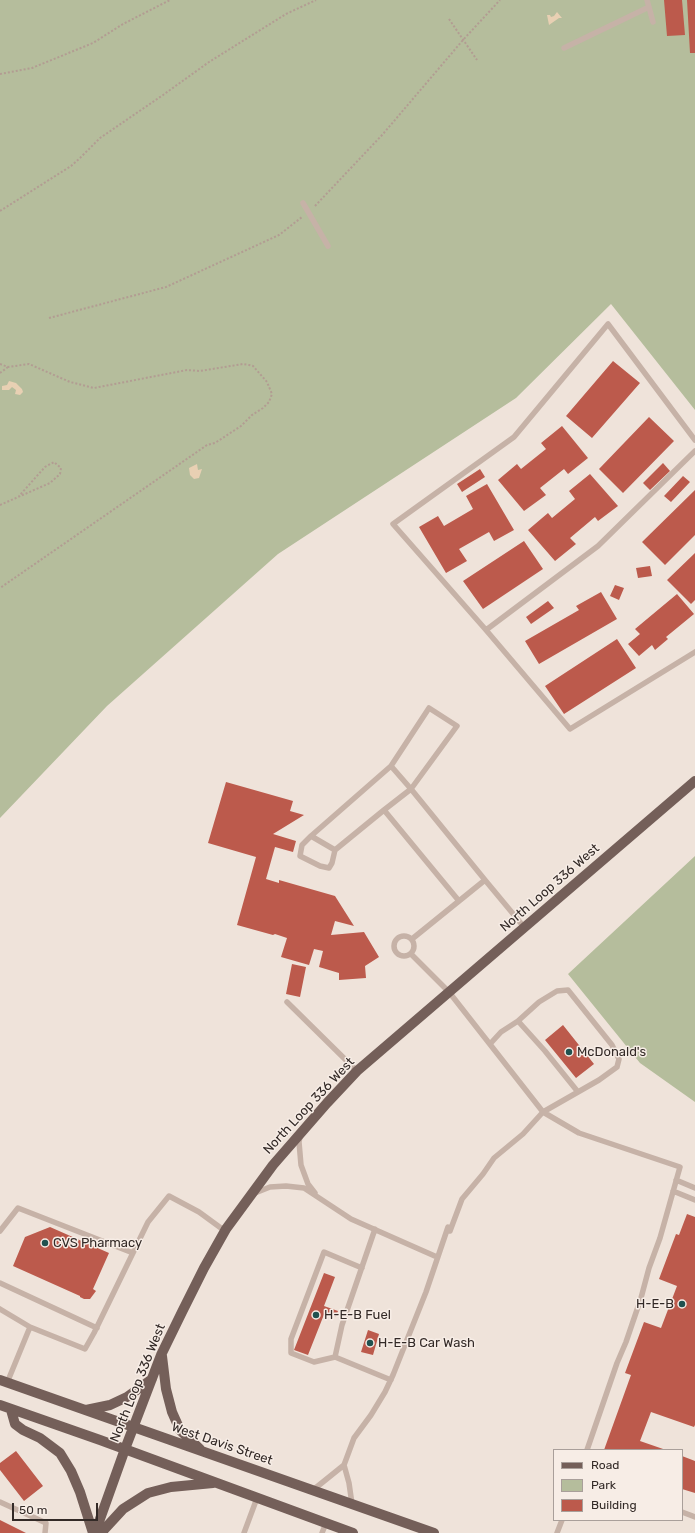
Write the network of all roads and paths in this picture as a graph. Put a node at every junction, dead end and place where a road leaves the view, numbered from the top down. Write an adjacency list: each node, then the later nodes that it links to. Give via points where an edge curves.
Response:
1 (170, 0): 11 (path, via 93,43 32,68)
2 (316, 0): 13 (path, via 286,14 208,62 100,138 71,166)
3 (500, 0): 8 (path)
4 (647, 0): 5 (lane)
5 (649, 7): 7 (lane); 9 (lane)
6 (449, 19): 8 (path)
7 (653, 22)
8 (463, 40): 10 (path); 14 (path, via 383,134)
9 (564, 48)
10 (477, 60)
11 (0, 74)
12 (304, 203): 14 (lane)
13 (0, 211)
14 (309, 212): 15 (lane); 16 (path, via 279,235 166,287)
15 (328, 246)
16 (49, 318)
17 (0, 364): 18 (path)
18 (8, 367): 19 (path); 24 (path, via 30,364 70,382 94,388 186,370 200,372 243,364 253,366 267,382 272,394 269,402 241,426 215,443 207,445)
19 (0, 373)
20 (695, 440): 25 (lane, via 608,324 514,436 393,524)
21 (695, 451): 25 (lane, via 598,546)
22 (19, 496): 22 (path, via 50,483 60,474 61,468 54,462 45,467); 23 (path)
23 (0, 505)
24 (0, 588)
25 (486, 630): 26 (lane, via 570,730)
26 (695, 653)
27 (391, 766): 29 (lane); 29 (lane, via 429,708 457,726); 31 (lane)
28 (695, 781): 35 (main road, North Loop 336 West)
29 (411, 789): 30 (lane); 33 (lane)
30 (384, 810): 32 (lane); 34 (lane)
31 (311, 836): 32 (lane); 32 (lane, via 302,845 300,856 329,868)
32 (336, 850)
33 (485, 880): 34 (lane); 35 (lane)
34 (459, 901): 36 (lane)
35 (524, 927): 38 (main road, North Loop 336 West)
36 (412, 939): 37 (lane, via 415,947); 37 (lane, via 405,935 397,937 393,945 395,952 403,957)
37 (411, 954): 38 (lane)
38 (449, 992): 41 (lane); 42 (main road, North Loop 336 West)
39 (287, 1002): 42 (lane)
40 (518, 1021): 41 (lane, via 501,1032); 43 (lane); 43 (lane, via 557,990 568,990 612,1045 619,1059 617,1067)
41 (490, 1044): 44 (lane)
42 (358, 1071): 45 (main road, North Loop 336 West)
43 (578, 1092): 44 (lane)
44 (543, 1112): 46 (lane, via 579,1133 680,1167); 56 (lane, via 523,1134 494,1158 462,1199 450,1231 448,1227)
45 (302, 1130): 49 (main road, North Loop 336 West); 50 (lane, via 299,1142 302,1166 308,1184)
46 (676, 1180): 47 (lane); 48 (lane)
47 (695, 1188)
48 (673, 1191): 51 (lane); 72 (lane, via 641,1298)
49 (250, 1195): 50 (lane, via 270,1187 286,1186 304,1188); 54 (main road, North Loop 336 West)
50 (316, 1195): 52 (lane, via 351,1219)
51 (695, 1200)
52 (375, 1229): 56 (lane); 57 (lane)
53 (0, 1231): 55 (lane, via 18,1208)
54 (226, 1231): 55 (lane, via 199,1212 169,1196 148,1222); 62 (main road, North Loop 336 West, via 204,1268)
55 (133, 1253): 61 (lane)
56 (438, 1257): 65 (lane)
57 (362, 1268): 63 (lane, via 342,1325); 63 (lane, via 324,1252 291,1339 291,1353 314,1362)
58 (0, 1283): 61 (lane)
59 (0, 1309): 60 (lane)
60 (30, 1328): 61 (lane, via 85,1349); 66 (lane)
61 (97, 1328)
62 (161, 1354): 64 (main road, North Loop 336 West); 73 (main road, via 172,1412 180,1430)
63 (335, 1357): 65 (lane)
64 (152, 1379): 69 (main road, via 127,1397 110,1405); 70 (main road, North Loop 336 West)
65 (390, 1380): 74 (lane, via 371,1415 354,1438)
66 (4, 1382): 69 (main road, West Davis Street)
67 (0, 1405): 68 (main road)
68 (11, 1410): 71 (main road); 85 (main road, via 15,1424 60,1453 80,1492)
69 (85, 1410): 70 (main road, West Davis Street)
70 (134, 1427): 71 (main road, North Loop 336 West); 73 (main road, West Davis Street)
71 (125, 1449): 75 (main road); 85 (main road, North Loop 336 West)
72 (587, 1449)
73 (201, 1451): 76 (main road, West Davis Street)
74 (344, 1464): 76 (lane); 79 (lane)
75 (217, 1483): 77 (main road); 86 (main road, via 170,1487 148,1493 123,1509)
76 (312, 1490): 79 (main road, West Davis Street)
77 (257, 1498): 83 (main road); 87 (lane)
78 (0, 1502): 84 (lane, via 46,1523)
79 (352, 1504): 90 (main road, West Davis Street)
80 (683, 1512): 81 (lane)
81 (695, 1517)
82 (562, 1521): 91 (lane)
83 (326, 1523): 88 (lane); 89 (main road)
84 (45, 1533)
85 (94, 1533)
86 (101, 1533)
87 (244, 1533)
88 (322, 1533)
89 (353, 1533)
90 (434, 1533)
91 (557, 1533)

